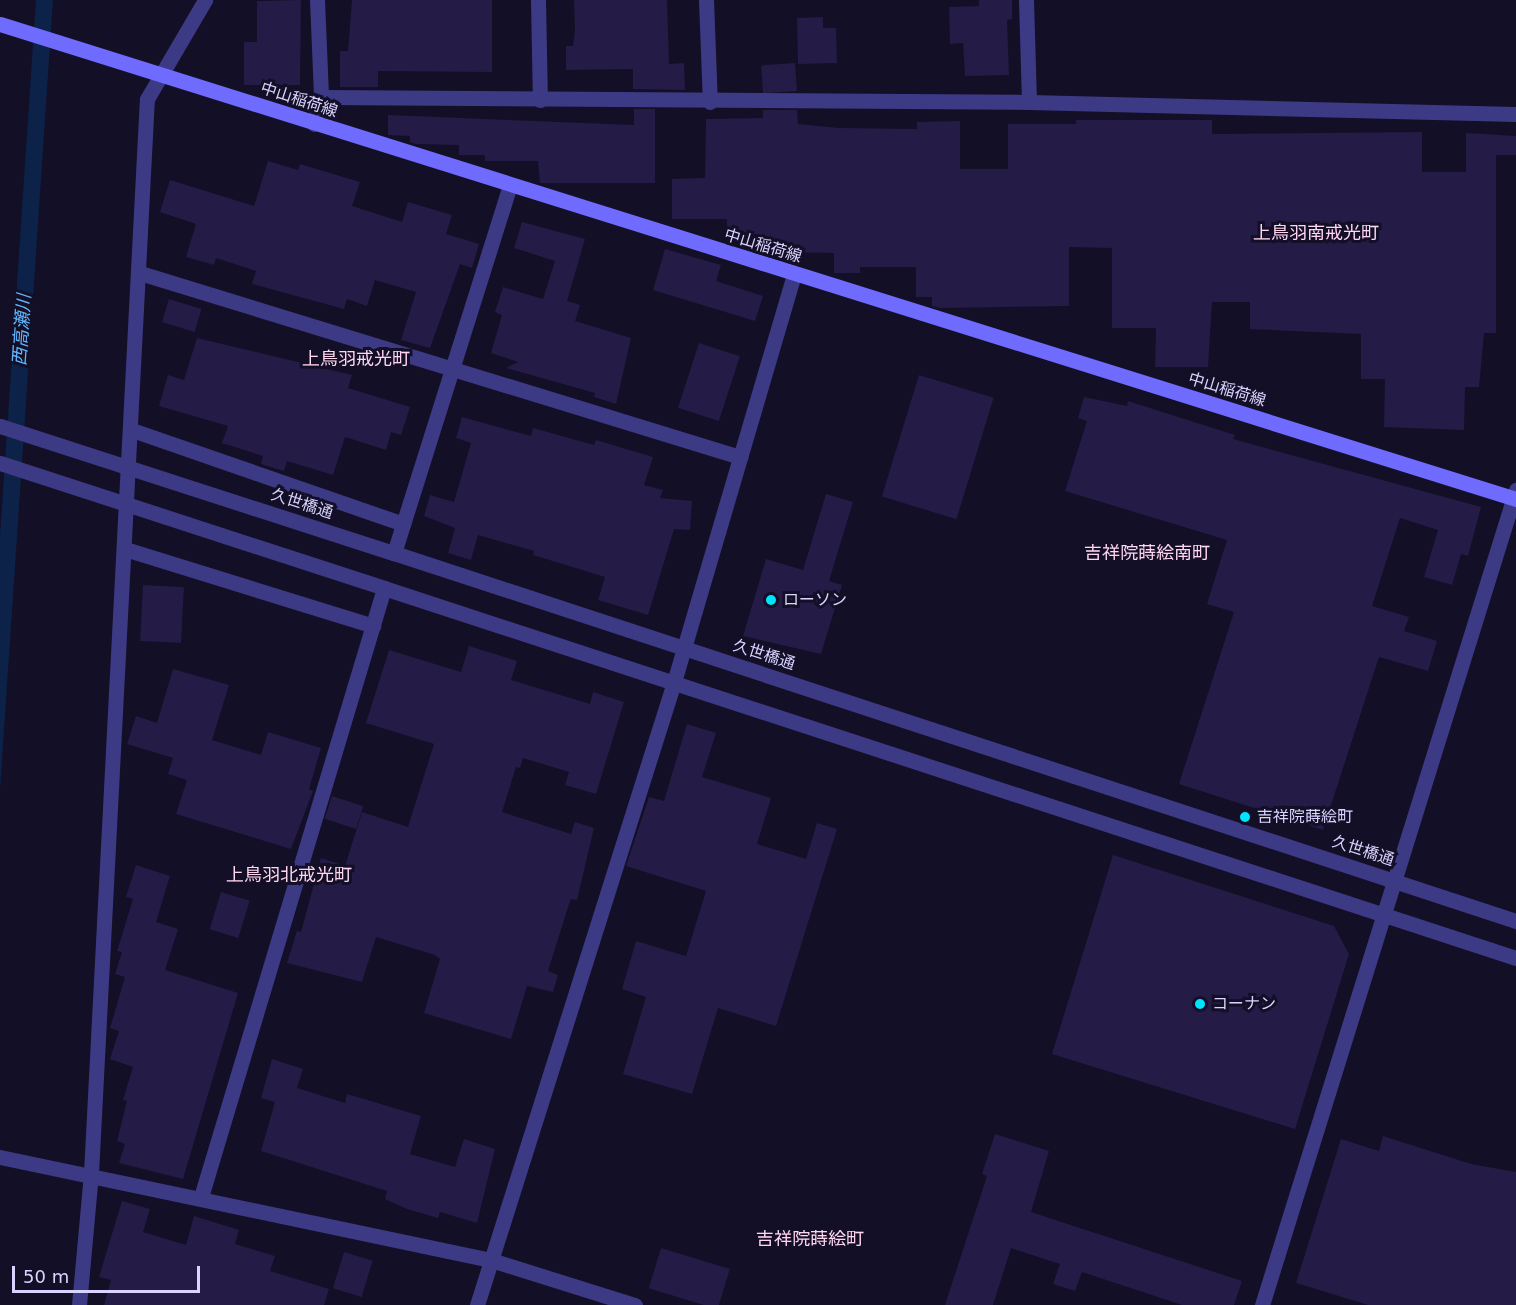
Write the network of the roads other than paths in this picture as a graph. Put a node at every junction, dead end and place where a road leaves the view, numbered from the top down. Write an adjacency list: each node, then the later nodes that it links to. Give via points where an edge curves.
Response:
1 (205, 0): 7 (street)
2 (316, 0): 8 (street)
3 (538, 0): 9 (street)
4 (706, 0): 10 (street)
5 (1026, 0): 11 (street)
6 (0, 24): 7 (main road, 中山稲荷線)
7 (159, 75): 13 (main road, 中山稲荷線); 15 (street, via 147,99)
8 (321, 97): 9 (street); 13 (street)
9 (540, 100): 10 (street)
10 (710, 102): 11 (street)
11 (1029, 102): 12 (street)
12 (1516, 114)
13 (314, 124): 14 (main road, 中山稲荷線)
14 (510, 185): 16 (main road, 中山稲荷線); 17 (street)
15 (140, 273): 17 (street); 19 (street)
16 (794, 274): 20 (street); 22 (main road, 中山稲荷線)
17 (452, 368): 20 (street); 23 (street)
18 (0, 426): 25 (street, 久世橋通, bridge)
19 (132, 430): 23 (street); 24 (street)
20 (740, 457): 28 (street)
21 (0, 463): 26 (street, bridge)
22 (1515, 495): 30 (street)
23 (403, 524): 25 (street)
24 (125, 549): 27 (street); 35 (street)
25 (394, 553): 28 (street, 久世橋通)
26 (384, 588): 27 (street); 29 (street)
27 (373, 626): 36 (street)
28 (684, 647): 29 (street); 30 (street, 久世橋通)
29 (674, 682): 31 (street); 37 (street)
30 (1394, 880): 31 (street); 32 (street, 久世橋通)
31 (1384, 913): 33 (street); 41 (street)
32 (1516, 921)
33 (1516, 958)
34 (0, 1157): 35 (street)
35 (91, 1173): 36 (street); 38 (street)
36 (201, 1197): 37 (street)
37 (491, 1260): 39 (street); 40 (street)
38 (80, 1305)
39 (477, 1305)
40 (635, 1305)
41 (1262, 1305)

